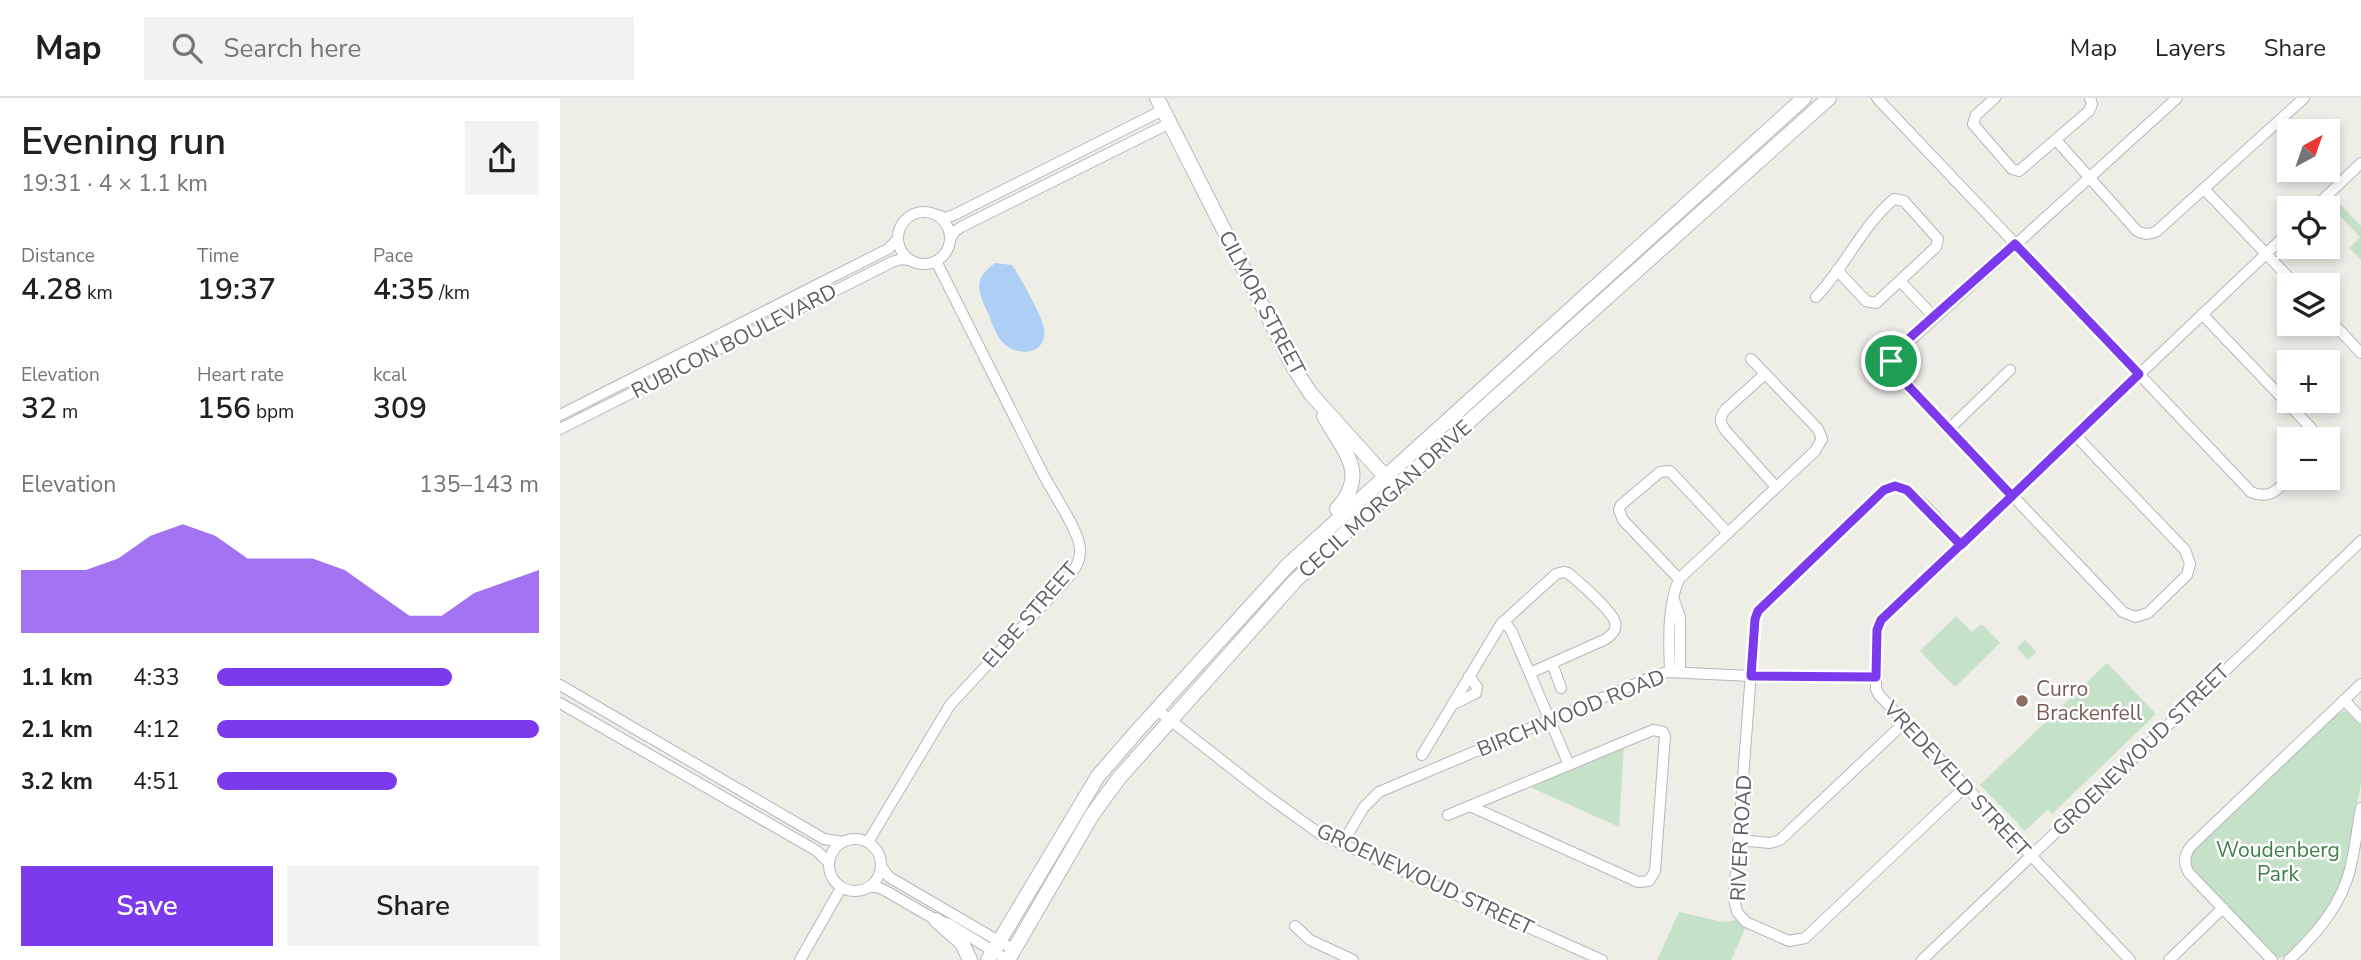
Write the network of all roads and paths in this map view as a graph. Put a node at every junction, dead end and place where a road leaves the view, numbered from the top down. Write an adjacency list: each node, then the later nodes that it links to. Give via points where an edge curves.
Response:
1 (1804, 98): 40 (street, CECIL MORGAN DRIVE)
2 (1829, 98): 42 (street, CECIL MORGAN DRIVE)
3 (1877, 98): 18 (street)
4 (1995, 98): 9 (street, via 1976,115 1973,124 2012,169 2022,171)
5 (2090, 98): 9 (street, via 2089,111)
6 (2176, 98): 11 (street)
7 (2304, 98): 12 (street)
8 (1163, 110): 14 (street, via 954,215); 15 (street, via 962,226); 34 (street, CILMOR STREET, via 1281,346)
9 (2056, 140): 11 (street)
10 (2361, 163): 13 (street)
11 (2089, 177): 12 (street, via 2144,234 2157,231); 18 (street)
12 (2204, 188): 19 (street)
13 (2327, 196)
14 (938, 215): 15 (street); 16 (street, via 923,211 909,216)
15 (951, 238): 21 (street)
16 (898, 239): 20 (street); 35 (street, RUBICON BOULEVARD, via 887,249)
17 (2277, 243): 19 (street, VREDEVELD STREET)
18 (2015, 244): 27 (street); 33 (street)
19 (2266, 253): 23 (street); 26 (street, VREDEVELD STREET)
20 (910, 260): 21 (street, via 920,264); 37 (street, RUBICON BOULEVARD, via 893,261)
21 (936, 261): 74 (street, ELBE STREET, via 1077,536 1080,556 1065,581 944,712)
22 (1837, 270): 24 (street, via 1871,304); 24 (street, via 1870,225 1899,199 1938,241); 25 (street)
23 (2285, 273)
24 (1900, 281): 27 (street)
25 (1816, 297)
26 (2202, 314): 33 (street, VREDEVELD STREET); 36 (street)
27 (1934, 317): 38 (street, via 1894,353 1891,365)
28 (2340, 331): 29 (street)
29 (2361, 354)
30 (1751, 359): 32 (street)
31 (2010, 370): 38 (street)
32 (1765, 374): 41 (street, via 1725,410 1721,423); 41 (street, via 1818,429 1822,439)
33 (2139, 374): 39 (street, VREDEVELD STREET); 43 (street, via 2251,492 2271,494)
34 (1311, 394): 40 (street, CILMOR STREET); 45 (street, via 1353,472 1352,488)
35 (560, 415)
36 (2310, 427)
37 (560, 429)
38 (1949, 429): 44 (street)
39 (2075, 435): 44 (street, VREDEVELD STREET); 44 (street, via 2185,550 2190,564 2187,575 2148,613 2135,617 2123,612)
40 (1385, 476): 42 (street, CILMOR STREET); 45 (street, CECIL MORGAN DRIVE)
41 (1776, 487): 46 (street)
42 (1396, 488): 63 (street, CECIL MORGAN DRIVE, via 1294,582)
43 (2277, 489)
44 (2012, 496): 48 (street, VREDEVELD STREET)
45 (1330, 525): 61 (street, CECIL MORGAN DRIVE)
46 (1728, 533): 49 (street); 49 (street, via 1670,471 1660,472 1621,505 1623,520)
47 (2361, 541): 76 (street, GROENEWOUD STREET)
48 (1961, 545): 54 (street, RIVER ROAD, via 1907,490 1895,486 1884,490 1758,611); 55 (street, VREDEVELD STREET, via 1881,620)
49 (1679, 579): 52 (street, via 1673,597 1680,617)
50 (1504, 621): 51 (street, via 1560,572 1572,576 1613,618 1615,630 1612,636); 53 (street); 66 (street)
51 (1552, 663): 53 (street); 58 (street)
52 (1675, 672): 54 (street, BIRCHWOOD ROAD); 64 (street, BIRCHWOOD ROAD, via 1641,681)
53 (1530, 674): 64 (street)
54 (1751, 676): 55 (street, BIRCHWOOD ROAD); 72 (street, RIVER ROAD)
55 (1876, 677): 65 (street, VREDEVELD STREET, via 1879,695)
56 (2361, 684): 59 (street)
57 (560, 685): 73 (street, via 824,839)
58 (1561, 688)
59 (2344, 700): 62 (street); 81 (street, via 2187,852 2189,873)
60 (560, 703): 77 (street, via 817,850)
61 (1156, 709): 63 (street, GROENEWOUD STREET); 84 (street, CECIL MORGAN DRIVE, via 1098,776)
62 (2361, 718)
63 (1169, 719): 75 (street, GROENEWOUD STREET, via 1298,819); 86 (street, CECIL MORGAN DRIVE, via 1092,815)
64 (1549, 720): 67 (street); 75 (street, BIRCHWOOD ROAD, via 1379,792 1364,807)
65 (1905, 722): 68 (street, VREDEVELD STREET); 72 (street, via 1780,840)
66 (1422, 755)
67 (1569, 765): 69 (street); 69 (street, via 1653,730 1665,736 1655,871 1649,881 1638,883)
68 (1966, 786): 72 (street, RIVER ROAD, via 1800,940 1789,941 1764,930 1737,912); 76 (street, VREDEVELD STREET)
69 (1470, 806): 71 (street)
70 (2361, 808): 95 (street, via 2342,893 2314,936)
71 (1448, 815)
72 (1738, 841)
73 (842, 842): 74 (street); 77 (street)
74 (868, 842): 78 (street, via 880,856)
75 (1342, 844): 85 (street, GROENEWOUD STREET)
76 (2030, 856): 91 (street, GROENEWOUD STREET); 92 (street, VREDEVELD STREET)
77 (828, 862): 80 (street, via 832,878)
78 (881, 866): 79 (street); 84 (street, via 889,877)
79 (870, 887): 80 (street, via 853,892); 82 (street, via 881,888)
80 (841, 888): 87 (street)
81 (2223, 908): 93 (street); 94 (street)
82 (936, 920): 84 (street); 88 (street, via 962,943)
83 (1295, 926): 89 (street, via 1310,940)
84 (993, 951): 86 (street)
85 (1579, 955): 90 (street, GROENEWOUD STREET)
86 (1010, 956)
87 (800, 960)
88 (970, 960)
89 (1353, 960)
90 (1602, 960)
91 (1922, 960)
92 (2130, 960)
93 (2169, 960)
94 (2272, 960)
95 (2289, 960)

